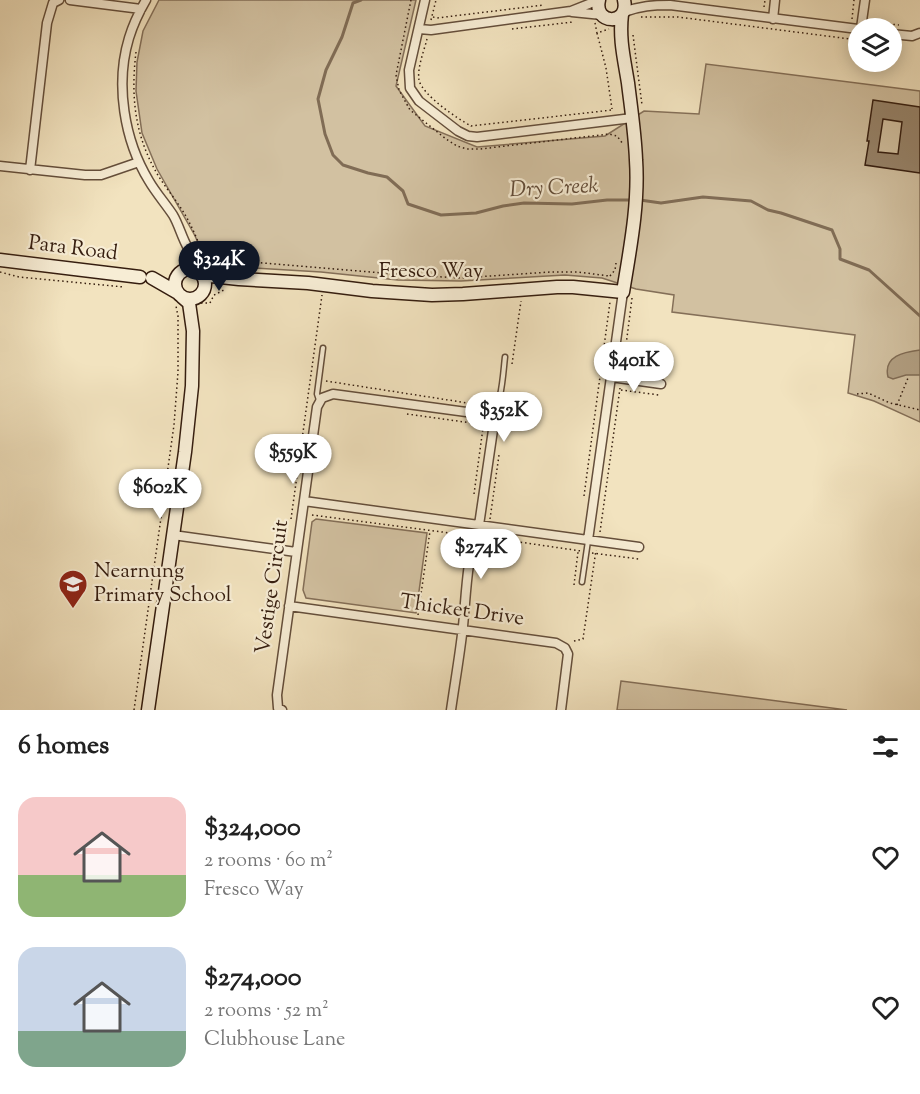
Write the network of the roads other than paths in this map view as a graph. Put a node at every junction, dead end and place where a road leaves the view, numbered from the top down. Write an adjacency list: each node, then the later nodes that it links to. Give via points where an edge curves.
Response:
1 (59, 0): 25 (street, via 53,3 47,23)
2 (69, 0): 11 (street)
3 (146, 0): 11 (street)
4 (425, 0): 18 (street)
5 (599, 0): 13 (street); 14 (street, via 598,9)
6 (629, 0): 10 (street)
7 (775, 0): 16 (street)
8 (865, 0): 15 (street)
9 (670, 3): 10 (street); 16 (street)
10 (648, 5): 12 (street)
11 (141, 9): 23 (street, via 129,38 123,70 126,120)
12 (623, 9): 14 (street, via 614,19); 21 (street)
13 (571, 12): 14 (street); 18 (street, via 430,34)
14 (603, 16): 21 (street)
15 (862, 18)
16 (773, 19): 17 (street)
17 (848, 28)
18 (419, 29): 22 (street, via 408,70 410,88 419,101 464,135 477,137)
19 (920, 33): 20 (street)
20 (902, 35)
21 (620, 42): 22 (street)
22 (632, 118): 32 (street, via 637,176 632,246 621,271)
23 (139, 162): 25 (street, via 101,175); 26 (street, via 174,217)
24 (0, 166): 25 (street)
25 (30, 170)
26 (188, 248): 28 (street); 29 (street)
27 (0, 260): 30 (street, Para Road)
28 (182, 272): 29 (street, via 192,269); 30 (street); 33 (street, via 176,283)
29 (201, 274): 31 (street, Fresco Way); 34 (street, via 206,283)
30 (146, 278): 33 (street)
31 (239, 279): 32 (street, Fresco Way, via 432,295 573,287); 34 (street, Fresco Way, via 218,284)
32 (627, 295): 38 (street)
33 (178, 297): 34 (street); 35 (street, via 189,303)
34 (204, 297): 35 (street)
35 (193, 331): 44 (street, via 192,386)
36 (323, 348): 40 (lane, Vestige Circuit)
37 (505, 357): 41 (lane, via 497,406)
38 (611, 377): 39 (street); 45 (street)
39 (662, 379)
40 (319, 401): 41 (street, via 331,395 451,409); 42 (street, Vestige Circuit)
41 (489, 418): 43 (street, via 493,430)
42 (304, 501): 43 (street); 47 (street, Vestige Circuit)
43 (479, 525): 45 (street); 50 (street, via 474,536)
44 (173, 535): 47 (street); 52 (street)
45 (588, 540): 46 (street, via 599,537); 48 (lane)
46 (639, 547)
47 (296, 552): 49 (street, Vestige Circuit)
48 (582, 582)
49 (289, 606): 50 (street, Thicket Drive); 51 (street, Vestige Circuit, via 277,695)
50 (462, 630): 53 (street); 54 (street, Thicket Drive, via 556,643 565,648 568,659)
51 (279, 709)
52 (148, 710)
53 (451, 710)
54 (561, 710)

